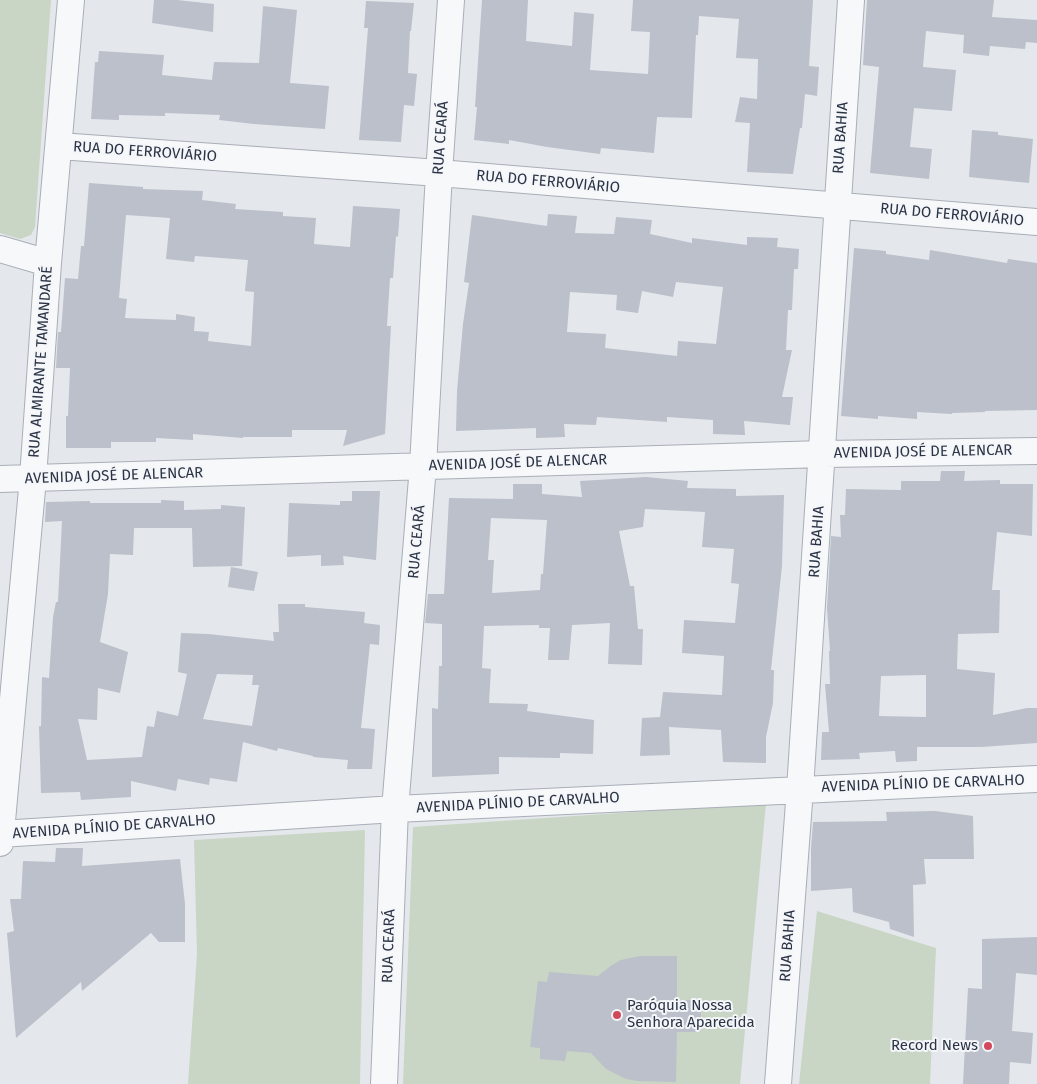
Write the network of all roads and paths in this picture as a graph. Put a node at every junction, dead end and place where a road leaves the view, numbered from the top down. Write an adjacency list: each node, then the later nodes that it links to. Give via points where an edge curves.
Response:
1 (71, 0): 4 (street, RUA ALMIRANTE TAMANDARÉ)
2 (451, 0): 5 (street, RUA CEARÁ)
3 (850, 0): 6 (street, RUA BAHIA)
4 (60, 146): 5 (street, RUA DO FERROVIÁRIO); 9 (street, RUA ALMIRANTE TAMANDARÉ)
5 (439, 173): 6 (street, RUA DO FERROVIÁRIO); 12 (street, RUA CEARÁ)
6 (837, 206): 7 (street, RUA DO FERROVIÁRIO); 11 (street, RUA BAHIA)
7 (1037, 222)
8 (0, 249): 9 (street)
9 (48, 263): 13 (street, RUA ALMIRANTE TAMANDARÉ)
10 (1037, 451): 11 (street, AVENIDA JOSÉ DE ALENCAR)
11 (823, 454): 12 (street, AVENIDA JOSÉ DE ALENCAR); 16 (street, RUA BAHIA)
12 (424, 466): 13 (street, AVENIDA JOSÉ DE ALENCAR); 17 (street, RUA CEARÁ)
13 (33, 478): 14 (street, AVENIDA JOSÉ DE ALENCAR); 18 (street, RUA ALMIRANTE TAMANDARÉ)
14 (0, 479)
15 (1037, 779): 16 (street, AVENIDA PLÍNIO DE CARVALHO)
16 (800, 789): 17 (street, AVENIDA PLÍNIO DE CARVALHO); 20 (street, RUA BAHIA)
17 (395, 809): 18 (street, AVENIDA PLÍNIO DE CARVALHO); 19 (street, RUA CEARÁ)
18 (0, 837)
19 (384, 1084)
20 (778, 1084)

